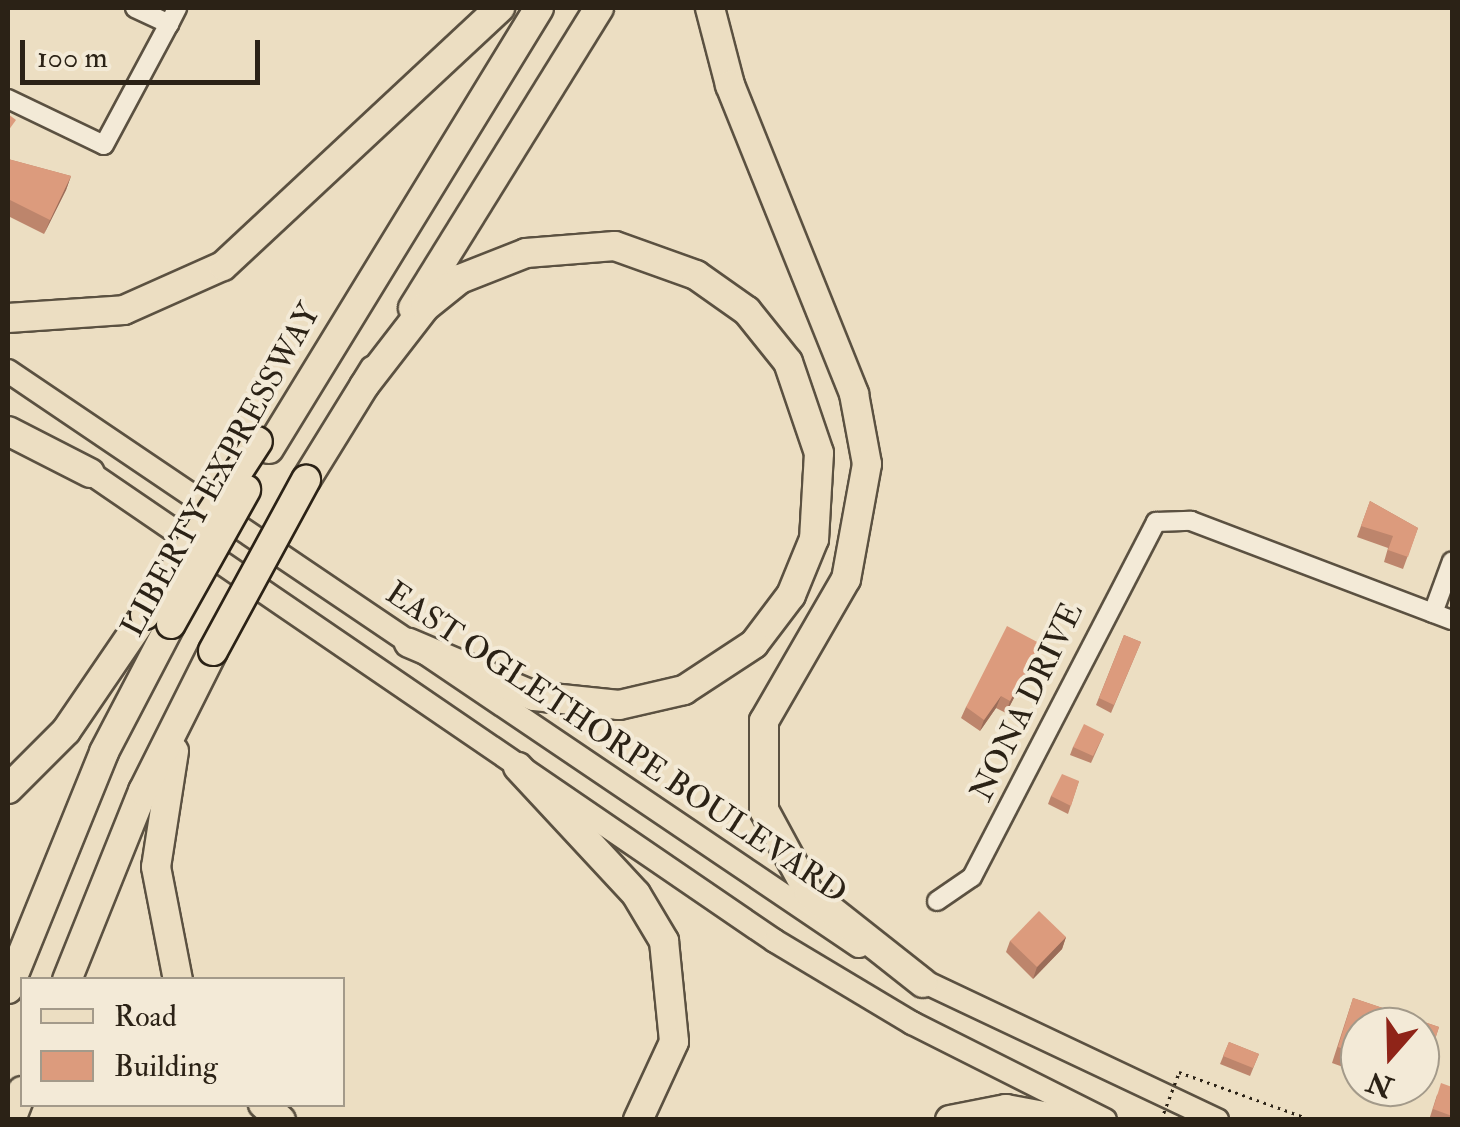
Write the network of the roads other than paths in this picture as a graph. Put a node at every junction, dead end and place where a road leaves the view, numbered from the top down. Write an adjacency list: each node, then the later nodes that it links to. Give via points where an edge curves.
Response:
1 (135, 8): 6 (street)
2 (500, 8): 8 (highway, via 223,266 124,310)
3 (539, 8): 16 (highway, LIBERTY EXPRESSWAY, bridge)
4 (599, 8): 10 (highway)
5 (710, 8): 25 (highway, via 730,85 854,394 867,464 850,568 764,722 764,810 809,893)
6 (173, 16): 7 (street, via 104,144)
7 (8, 99)
8 (8, 318)
9 (8, 371): 18 (main road, EAST OGLETHORPE BOULEVARD)
10 (364, 386): 18 (highway, via 426,306 460,279 526,252 615,246 696,274 747,312 795,377 819,454 816,526 791,595 754,644 684,690 619,706 534,696); 19 (highway, bridge)
11 (8, 417): 13 (main road)
12 (8, 430): 13 (highway)
13 (90, 473): 20 (main road)
14 (1452, 562): 15 (street)
15 (1433, 612): 17 (street); 22 (street, NONA DRIVE, via 1191,520 1160,520 1145,532 972,877)
16 (158, 620): 21 (highway, via 66,732); 26 (highway, LIBERTY EXPRESSWAY)
17 (1452, 620)
18 (409, 643): 25 (main road, EAST OGLETHORPE BOULEVARD, via 704,847)
19 (194, 683): 23 (highway); 24 (highway, via 158,829 158,905)
20 (518, 767): 29 (highway, via 636,894 664,941 674,1042); 32 (main road, via 862,995)
21 (8, 789)
22 (938, 901)
23 (68, 977)
24 (177, 977)
25 (923, 983): 33 (main road, EAST OGLETHORPE BOULEVARD)
26 (8, 988)
27 (20, 1096): 28 (highway)
28 (11, 1120)
29 (638, 1120)
30 (950, 1120): 31 (highway, via 1006,1109)
31 (1065, 1120)
32 (1105, 1120)
33 (1217, 1120)

